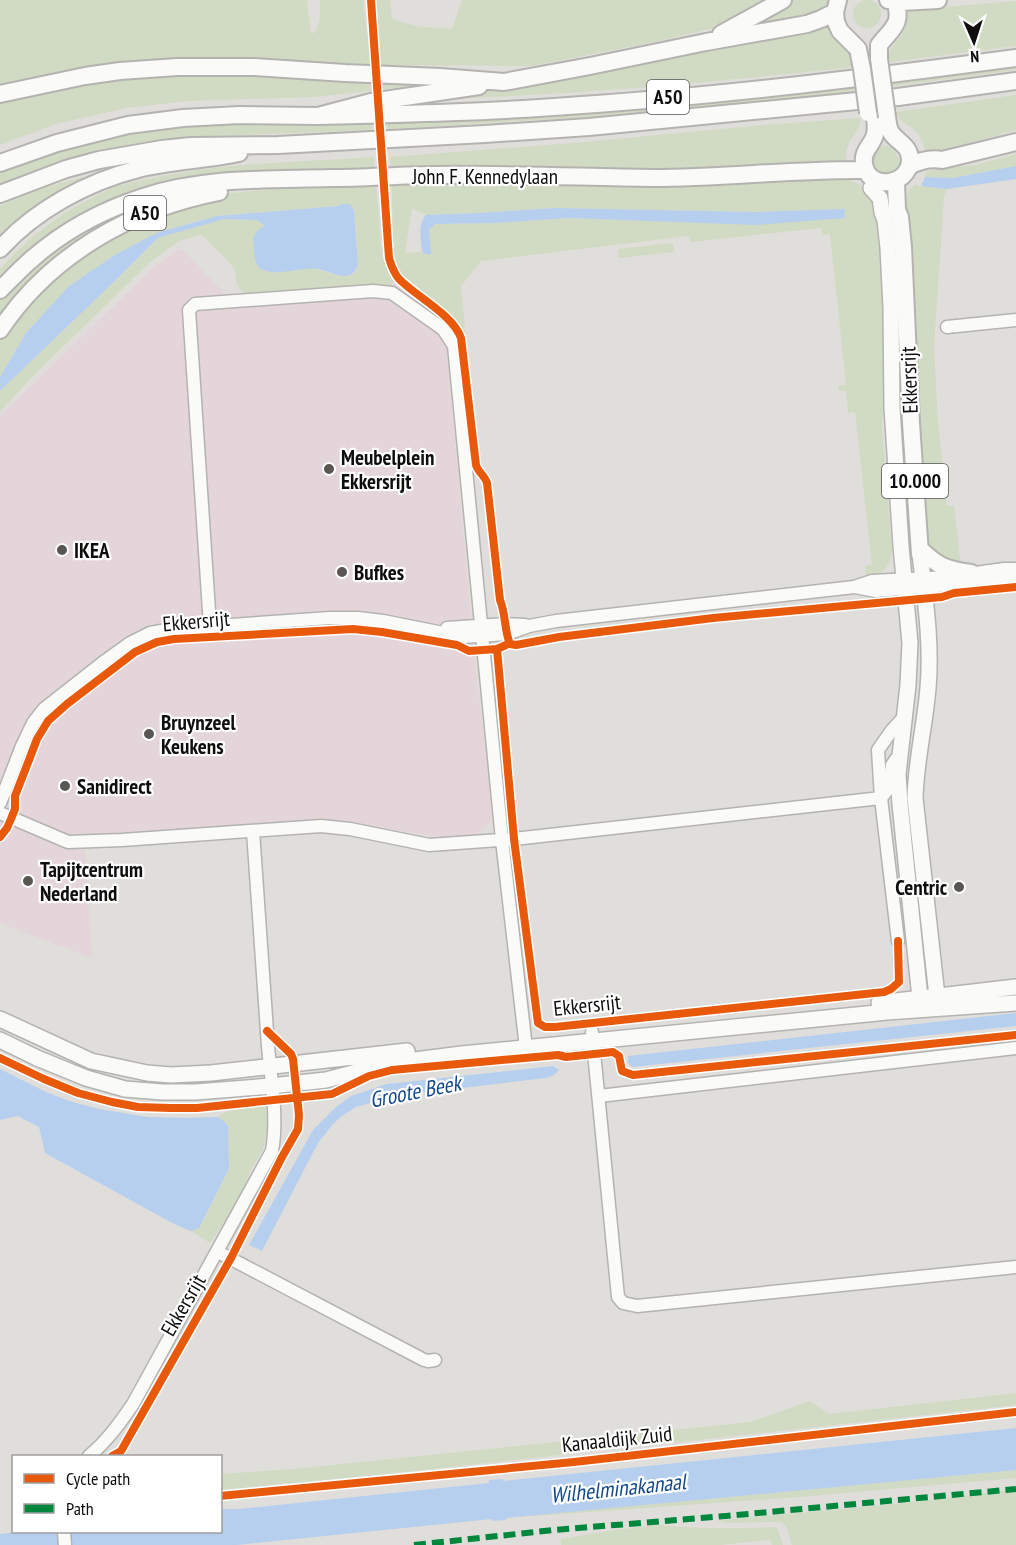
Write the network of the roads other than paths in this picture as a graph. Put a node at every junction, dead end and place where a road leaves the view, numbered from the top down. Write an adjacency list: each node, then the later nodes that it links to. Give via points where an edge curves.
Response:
1 (783, 0): 6 (highway)
2 (848, 0): 8 (highway, via 846,22 863,40)
3 (938, 0): 4 (highway)
4 (892, 1): 8 (highway, via 898,10 897,21)
5 (836, 6): 6 (highway, via 821,19 807,24); 8 (highway, via 837,26)
6 (706, 42): 10 (highway)
7 (1016, 58): 12 (highway, A50, via 815,83 583,105)
8 (869, 60): 13 (highway, bridge)
9 (1016, 81): 15 (highway, John F. Kennedylaan / A50, via 898,97 589,127)
10 (504, 82): 11 (highway, via 254,67 177,67 85,76); 12 (highway, A50, via 370,102)
11 (0, 94)
12 (318, 116): 17 (highway, A50, via 240,115 128,125)
13 (877, 118): 18 (highway, via 907,149); 19 (highway, via 875,136)
14 (1016, 142): 16 (highway)
15 (278, 145): 22 (highway, A50, via 191,146 133,153 66,169); 24 (highway, A50, via 148,167 104,180 34,218)
16 (942, 160): 18 (highway); 23 (highway, via 919,171 903,189 902,210)
17 (0, 163)
18 (909, 166): 21 (highway, via 904,175)
19 (861, 170): 20 (highway, John F. Kennedylaan, via 655,178 434,175); 21 (highway)
20 (330, 178): 25 (highway, John F. Kennedylaan, via 194,184 144,196 85,222 53,242); 28 (highway, A50, via 196,196 120,224 92,240 42,280 12,311)
21 (883, 184): 23 (highway, Ekkersrijt / 10.000, via 897,210); 23 (main road, Ekkersrijt / 10.000, via 882,212)
22 (0, 194)
23 (893, 219): 29 (highway, Ekkersrijt / 10.000, via 903,247); 34 (main road, Ekkersrijt / 10.000, via 892,408)
24 (0, 249)
25 (0, 290)
26 (1016, 320): 27 (street)
27 (947, 327)
28 (0, 330)
29 (920, 552): 31 (highway, via 949,570); 33 (main road, Ekkersrijt / 10.000)
30 (1016, 568): 31 (street)
31 (971, 573): 33 (street)
32 (1016, 577): 33 (street)
33 (923, 583): 34 (street, Ekkersrijt); 46 (main road, Ekkersrijt / 10.000, via 928,687 915,798)
34 (905, 584): 36 (street, Ekkersrijt, via 872,581 854,587 529,626 506,624); 37 (main road, Ekkersrijt / 10.000, via 910,659)
35 (210, 626): 36 (street, Ekkersrijt, via 349,618 426,630); 36 (street, Ekkersrijt, via 189,310 195,304 373,291 392,293 443,330 454,346); 40 (street, Ekkersrijt, via 150,633 113,655 44,709 22,746)
36 (481, 631): 43 (street, Ekkersrijt)
37 (904, 717): 38 (main road, Ekkersrijt / 10.000); 39 (street, Ekkersrijt, via 878,750)
38 (901, 753): 39 (street, Ekkersrijt, via 892,765 889,788); 46 (main road, Ekkersrijt / 10.000, via 900,804)
39 (881, 798): 43 (street); 44 (street, Ekkersrijt)
40 (0, 803)
41 (0, 813): 42 (street, via 68,842)
42 (253, 831): 43 (street, via 321,826 429,845); 53 (street, Ekkersrijt)
43 (502, 840): 51 (street, Ekkersrijt)
44 (898, 941)
45 (1016, 987): 46 (main road, Ekkersrijt)
46 (929, 1001): 47 (main road, Ekkersrijt); 49 (main road, Ekkersrijt)
47 (1016, 1003)
48 (0, 1019): 53 (main road, Ekkersrijt, via 91,1061 137,1072 171,1075)
49 (592, 1036): 51 (main road, Ekkersrijt); 55 (street, Ekkersrijt)
50 (0, 1040): 54 (main road, Ekkersrijt, via 86,1078 125,1089 196,1092)
51 (526, 1044): 53 (main road, Ekkersrijt, via 390,1052); 54 (main road, Ekkersrijt, via 390,1062 326,1080)
52 (1016, 1048): 55 (street)
53 (270, 1066): 54 (street, Ekkersrijt)
54 (271, 1086): 56 (street, Ekkersrijt, via 275,1134 272,1151)
55 (599, 1096): 57 (street, Ekkersrijt, via 618,1297 623,1303 637,1306)
56 (218, 1252): 58 (street, Ekkersrijt, via 428,1361); 59 (street, Ekkersrijt, via 133,1404 103,1445)
57 (1016, 1267)
58 (435, 1360)
59 (90, 1455)

